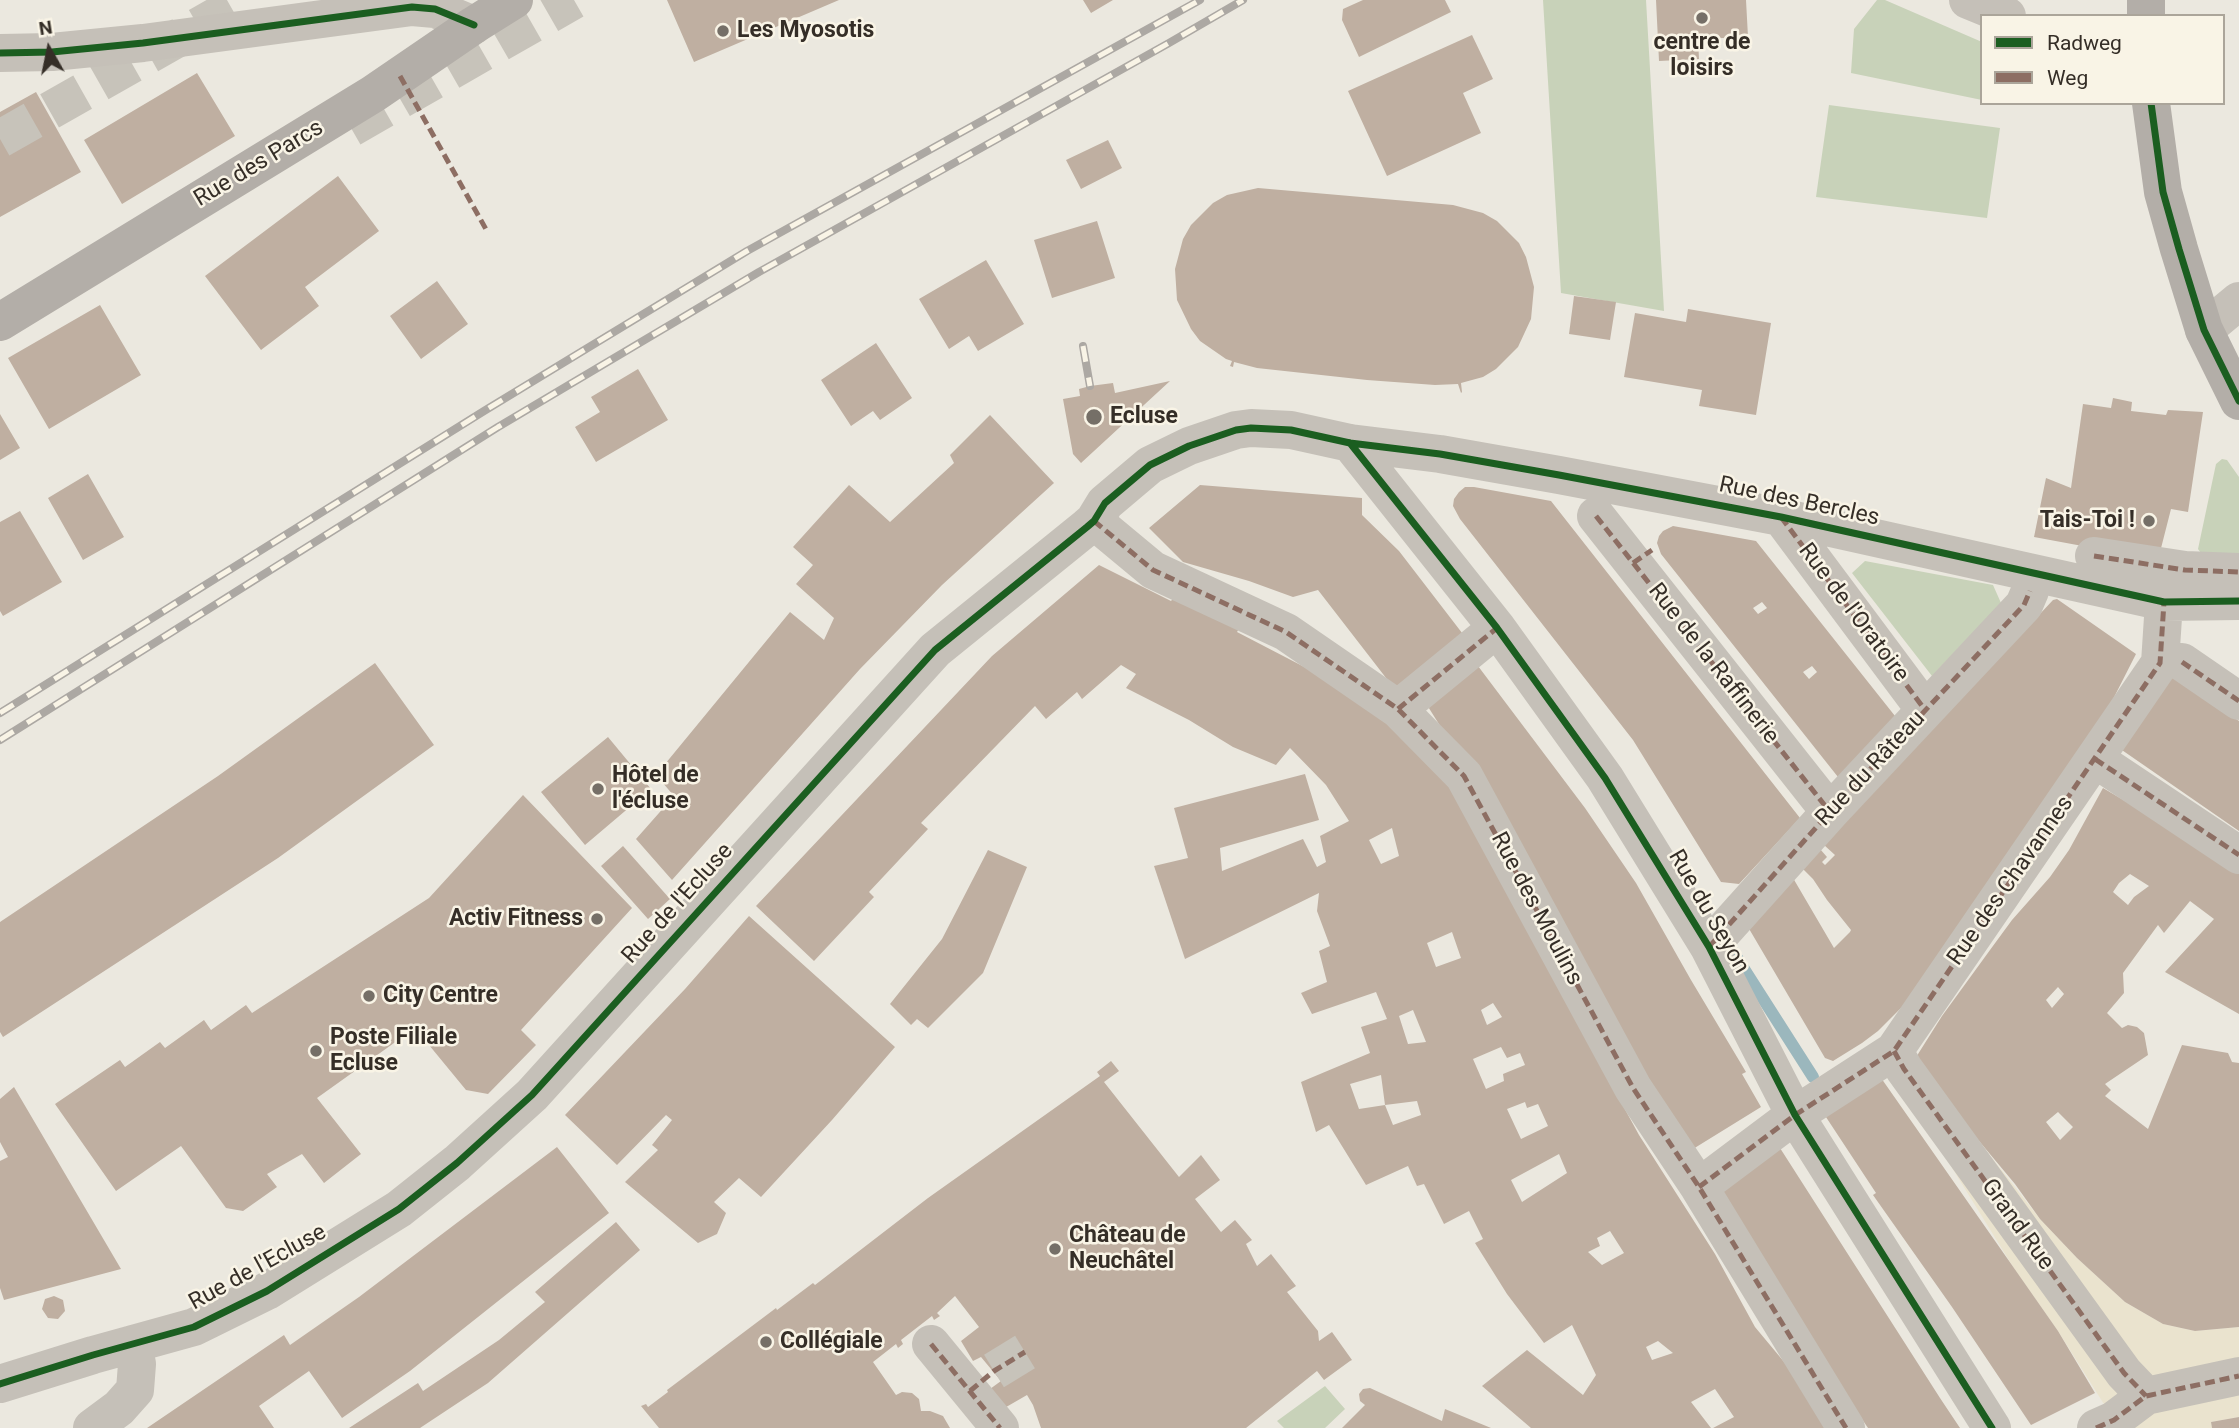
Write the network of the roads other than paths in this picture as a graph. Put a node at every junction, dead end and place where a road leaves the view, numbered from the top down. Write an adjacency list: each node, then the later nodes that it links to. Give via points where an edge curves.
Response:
1 (514, 0): 4 (main road, Rue des Parcs)
2 (1968, 0): 3 (street)
3 (2002, 14)
4 (474, 25): 5 (street, via 435,9 412,7 143,43); 8 (main road, Rue des Parcs, via 373,94)
5 (0, 53)
6 (2151, 105): 9 (main road, via 2163,192)
7 (2239, 301): 9 (street)
8 (0, 322)
9 (2204, 330): 10 (main road)
10 (2239, 401)
11 (1350, 443): 13 (street, Rue des Bercles, via 1493,463); 14 (street, Rue de l'Ecluse, via 1291,430 1236,430 1150,465 1105,503); 20 (street, Rue du Seyon)
12 (1596, 516): 26 (street, Rue de la Raffinerie, via 1642,557)
13 (1781, 517): 19 (street, Rue des Bercles); 24 (street, Rue de l'Oratoire)
14 (1094, 521): 23 (street, Rue des Moulins, via 1153,570 1286,632); 32 (street, Rue de l'Ecluse, via 935,650 532,1095 457,1163 399,1209 267,1292 194,1327)
15 (2095, 556): 16 (street, via 2185,570)
16 (2239, 572)
17 (2027, 598): 24 (street, Rue du Râteau)
18 (2239, 601): 19 (street, Rue des Bercles)
19 (2164, 602): 25 (street, Rue des Chavannes, via 2160,663)
20 (1497, 628): 23 (street); 28 (street, Rue du Seyon, via 1605,778)
21 (2182, 662): 22 (street)
22 (2239, 701)
23 (1398, 709): 31 (street, Rue des Moulins, via 1464,776 1633,1088)
24 (1925, 710): 26 (street, Rue du Râteau)
25 (2095, 759): 27 (street); 29 (street, Rue des Chavannes)
26 (1830, 812): 28 (street, Rue du Râteau)
27 (2239, 855)
28 (1709, 947): 30 (street, Rue du Seyon)
29 (1894, 1051): 30 (street, Rue des Chavannes); 36 (street, Grand Rue, via 2124,1373)
30 (1795, 1115): 31 (street, Rue des Chavannes); 40 (street, Rue du Seyon)
31 (1699, 1186): 39 (street, Rue des Moulins)
32 (133, 1344): 35 (street, Rue de l'Ecluse); 37 (street, via 135,1390 120,1408)
33 (931, 1344): 38 (street, via 982,1381)
34 (2239, 1376): 36 (street)
35 (0, 1384)
36 (2146, 1395): 41 (street)
37 (92, 1428)
38 (1000, 1428)
39 (1846, 1428)
40 (1992, 1428)
41 (2096, 1428)

